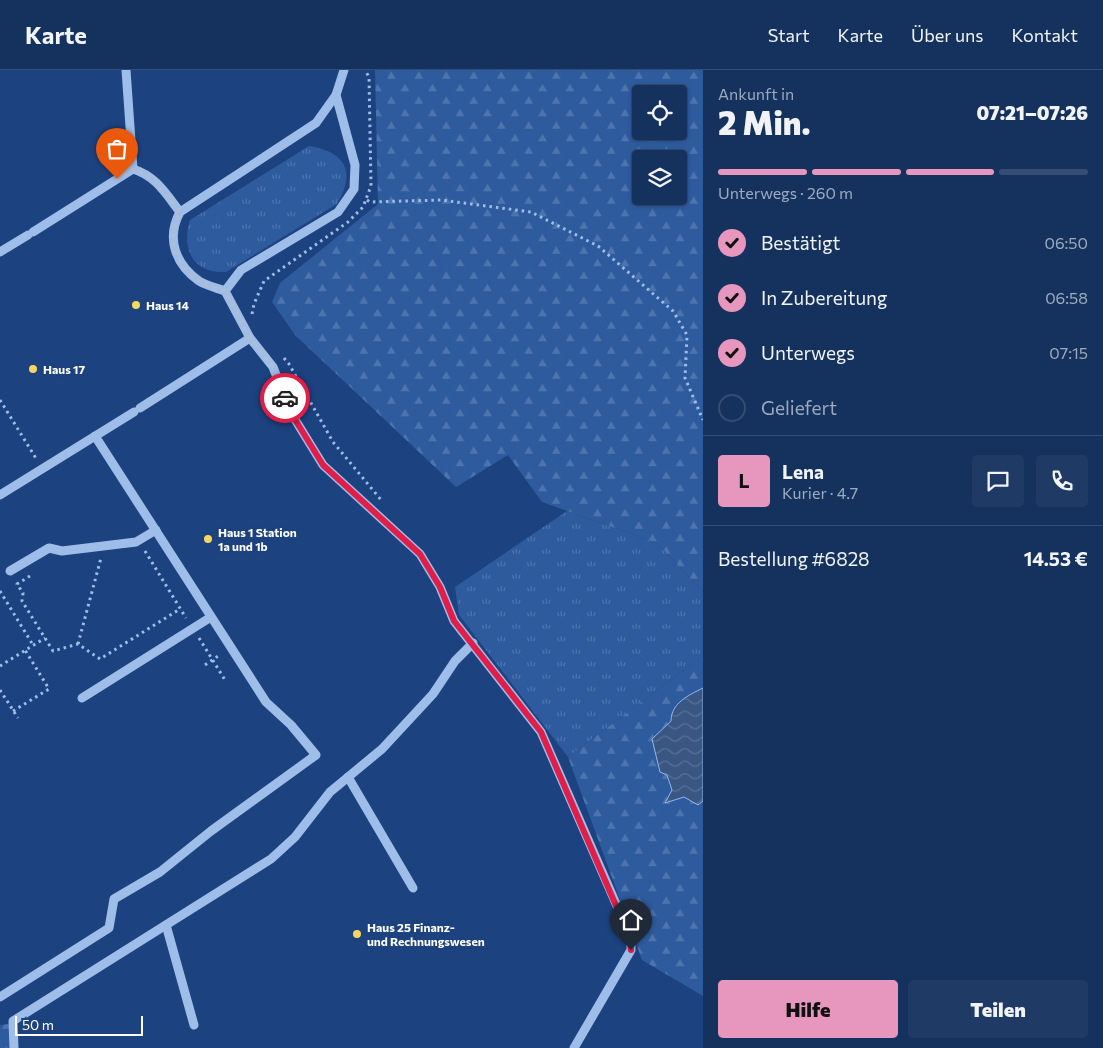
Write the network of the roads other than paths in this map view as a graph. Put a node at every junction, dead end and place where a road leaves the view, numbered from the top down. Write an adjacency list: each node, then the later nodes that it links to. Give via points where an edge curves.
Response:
1 (126, 70): 4 (lane)
2 (344, 70): 3 (lane)
3 (336, 95): 5 (lane, via 316,123); 7 (lane, via 355,165 354,189 338,212 241,270)
4 (133, 169): 5 (lane, via 156,181); 6 (lane)
5 (180, 212): 7 (lane, via 173,224 172,239 178,258 201,282)
6 (0, 252)
7 (225, 291): 8 (lane)
8 (250, 338): 9 (lane); 14 (lane, via 273,367 291,413 323,465 420,554 440,587 454,621)
9 (96, 436): 10 (lane); 11 (lane)
10 (0, 495)
11 (156, 530): 12 (lane, via 136,542 62,551 49,548); 13 (lane)
12 (10, 572)
13 (211, 617): 15 (lane); 19 (lane, via 266,702 316,755 160,872 114,899 109,928)
14 (473, 644): 16 (lane, via 455,661 433,694 382,749); 22 (lane, via 541,732 630,938 631,950)
15 (82, 698)
16 (348, 777): 17 (lane); 18 (lane, via 330,792 295,836 271,859)
17 (413, 888)
18 (166, 925): 20 (lane); 21 (lane, via 14,1021)
19 (0, 997)
20 (194, 1025)
21 (14, 1048)
22 (574, 1048)

